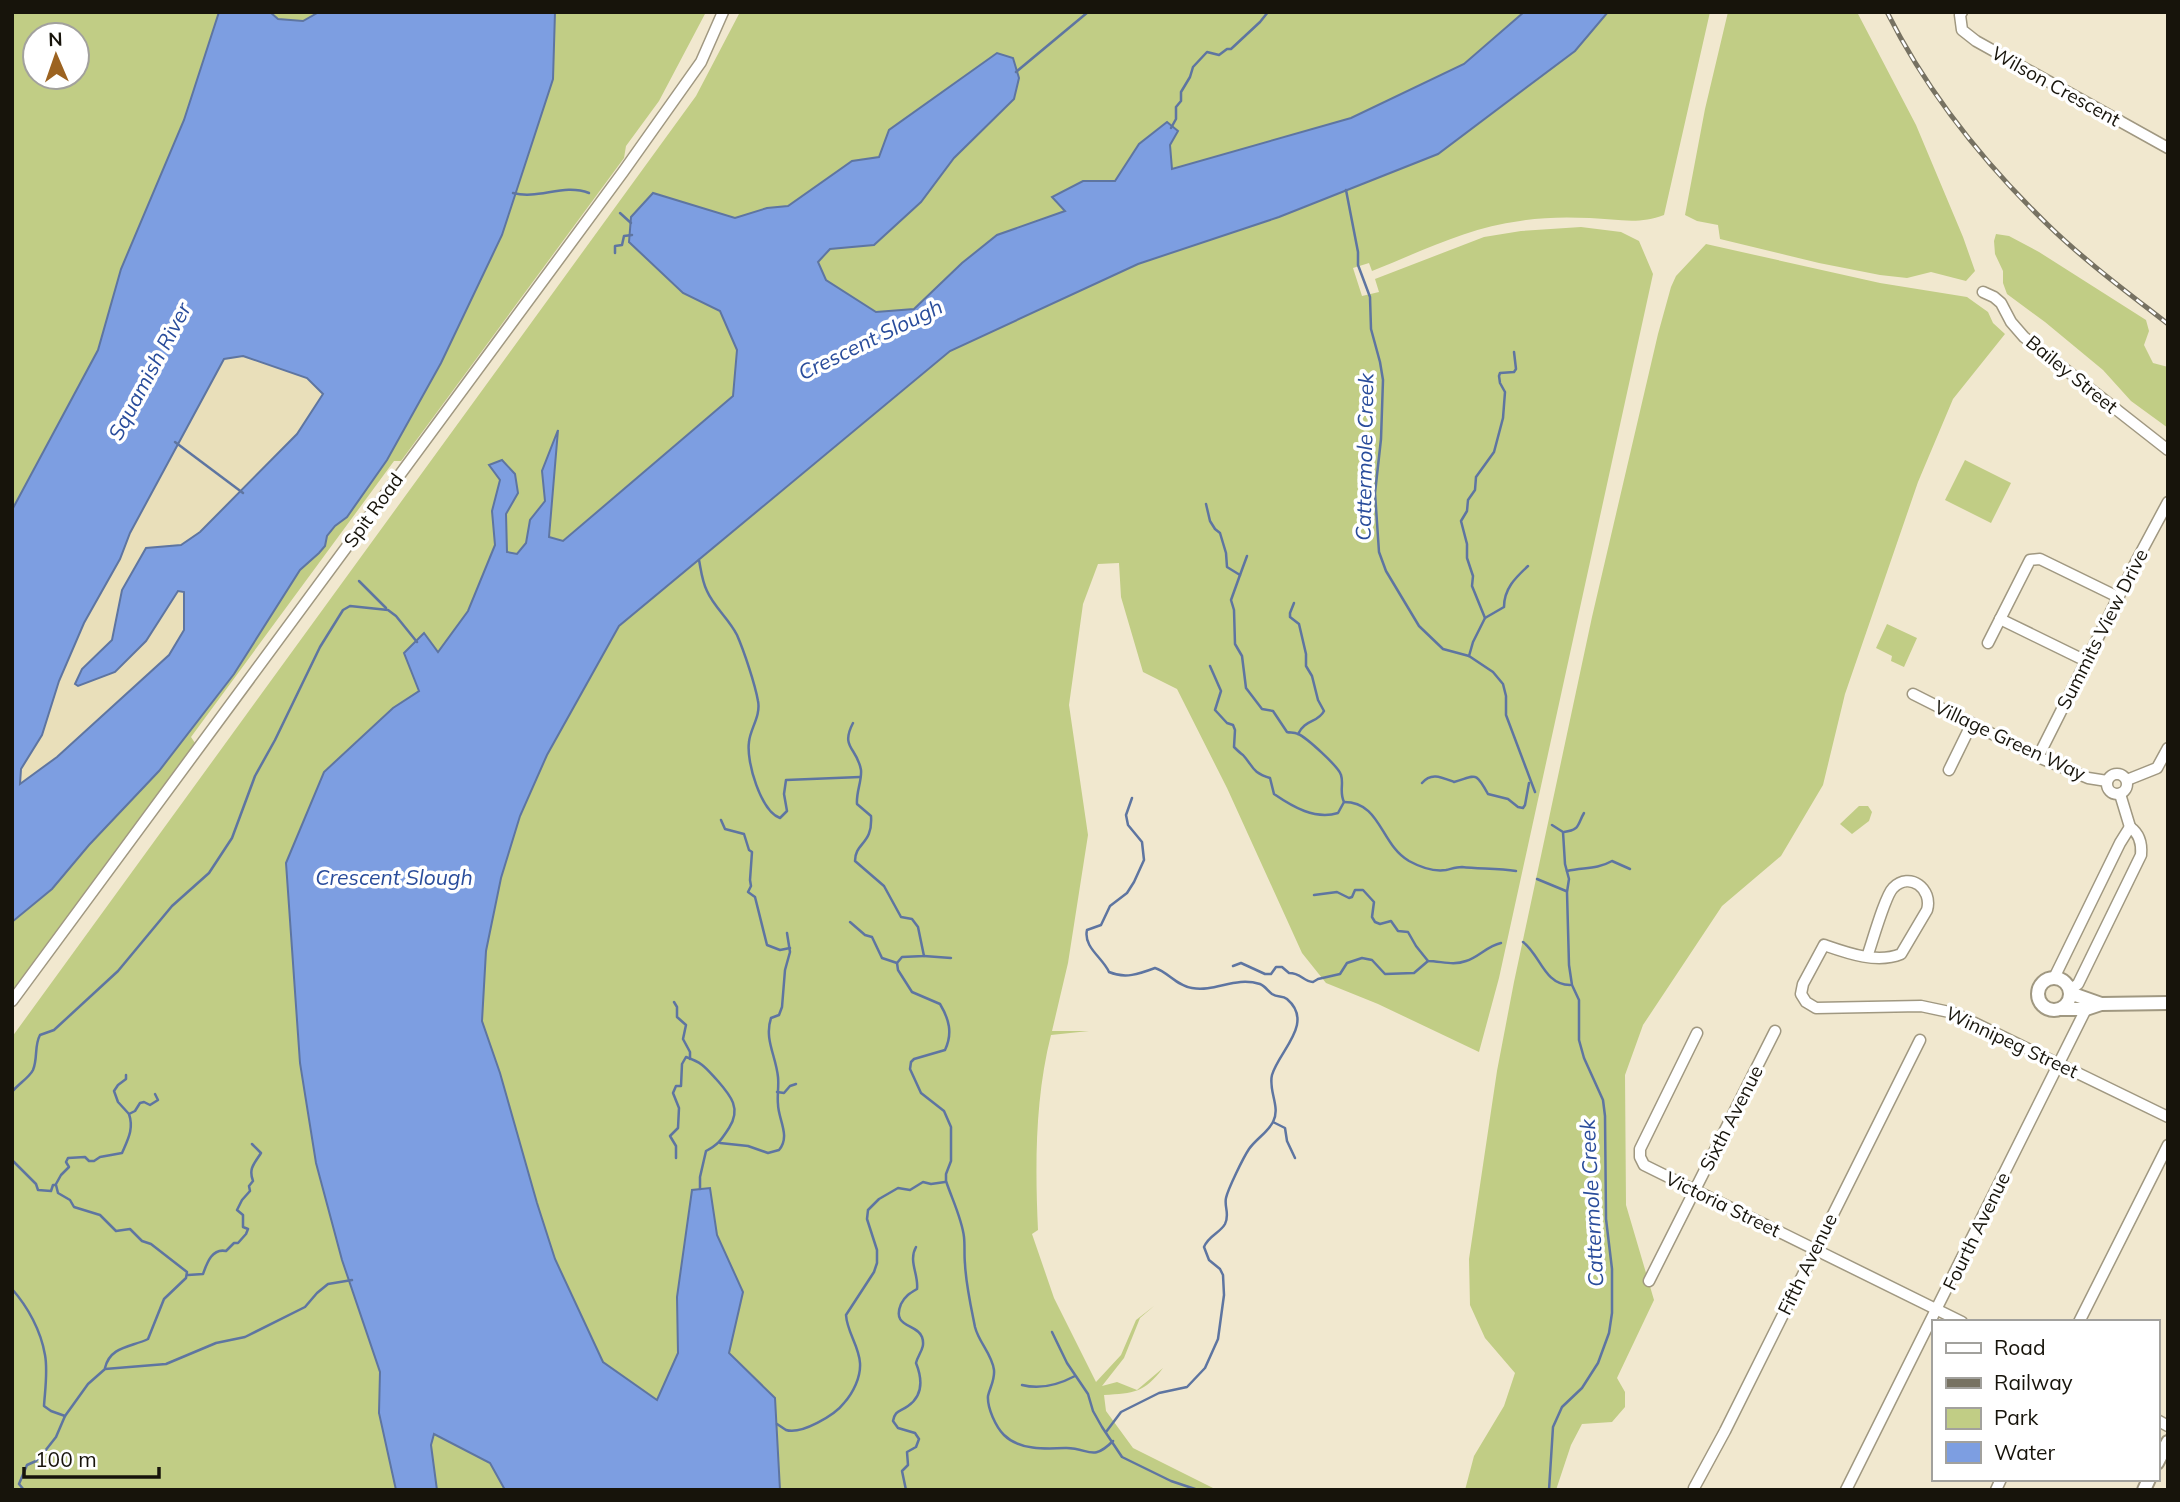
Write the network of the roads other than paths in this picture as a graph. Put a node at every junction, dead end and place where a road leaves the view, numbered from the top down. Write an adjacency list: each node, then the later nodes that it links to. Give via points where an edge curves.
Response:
1 (723, 12): 23 (street, Spit Road, via 701,62 623,172)
2 (1962, 12): 3 (street, Wilson Crescent, via 1962,30 1976,41)
3 (2168, 148)
4 (1983, 292): 5 (street, Bailey Street, via 2001,303 2024,337)
5 (2168, 450)
6 (2168, 502): 7 (street, Summits View Drive)
7 (2118, 597): 8 (street, via 2035,558 2028,562); 10 (street, Summits View Drive)
8 (2000, 620): 9 (street); 10 (street)
9 (1988, 643)
10 (2086, 661): 14 (street, Summits View Drive)
11 (1913, 694): 12 (street, Village Green Way)
12 (1972, 723): 14 (street, Village Green Way); 15 (street)
13 (2168, 748): 16 (street, via 2157,768)
14 (2038, 757): 17 (street, Village Green Way)
15 (1949, 770)
16 (2127, 780): 17 (street, via 2117,773); 18 (street, via 2127,789)
17 (2107, 781): 18 (street, via 2109,789)
18 (2120, 794): 19 (street)
19 (2130, 827): 21 (street); 22 (street, via 2142,843 2141,856 2078,984)
20 (1867, 957): 20 (street, via 1892,957 1904,950 1929,904 1917,884 1900,883 1890,892); 31 (street, Winnipeg Street, via 1824,945 1804,984 1801,994 1806,1002 1816,1008 1940,1009)
21 (2054, 978): 22 (street, via 2064,981); 26 (street, via 2041,984 2038,998 2047,1009)
22 (2070, 991): 25 (street); 26 (street)
23 (12, 1002)
24 (2168, 1003): 25 (street)
25 (2101, 1004): 27 (street)
26 (2061, 1009): 27 (street)
27 (2086, 1009): 31 (street, Fourth Avenue)
28 (1775, 1031): 34 (street, Sixth Avenue)
29 (1697, 1033): 34 (street, Victoria Street, via 1640,1149 1643,1165)
30 (1920, 1040): 35 (street, Fifth Avenue)
31 (2059, 1062): 32 (street, Winnipeg Street); 37 (street, Fourth Avenue)
32 (2168, 1117)
33 (2168, 1145): 39 (street)
34 (1694, 1190): 35 (street, Victoria Street); 36 (street, Sixth Avenue)
35 (1814, 1249): 37 (street, Victoria Street); 42 (street, Fifth Avenue)
36 (1650, 1281)
37 (1937, 1310): 38 (street, Victoria Street); 43 (street, Fourth Avenue)
38 (1958, 1320)
39 (2080, 1320)
40 (2168, 1442): 41 (street)
41 (2159, 1459)
42 (1693, 1489)
43 (1846, 1490)

